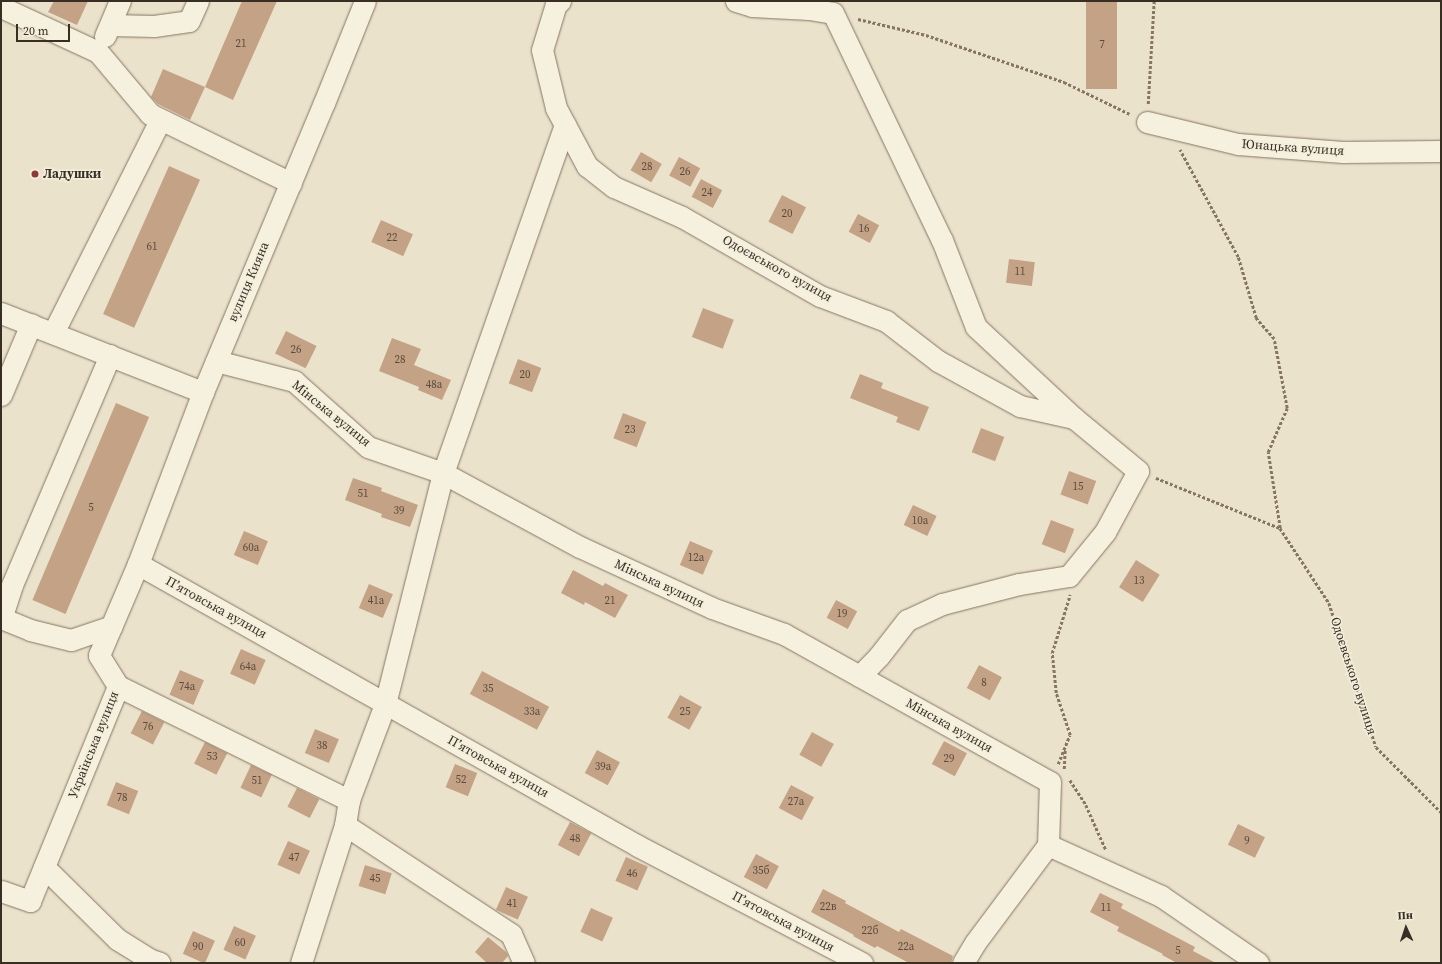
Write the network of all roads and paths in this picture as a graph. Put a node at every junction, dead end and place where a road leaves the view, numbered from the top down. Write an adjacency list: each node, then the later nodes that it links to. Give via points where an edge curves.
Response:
1 (120, 1): 9 (street)
2 (198, 1): 9 (street, via 189,21 154,26)
3 (365, 1): 16 (street, вулиця Кияна)
4 (560, 1): 13 (street, Одоєвського вулиця, via 556,4 542,50 556,108)
5 (736, 1): 8 (street, via 752,6)
6 (1154, 1): 12 (path)
7 (1, 7): 10 (street)
8 (833, 13): 12 (path, via 926,35 1064,82); 24 (street, via 942,240 976,327)
9 (110, 25): 10 (street)
10 (98, 52): 11 (street, via 142,106)
11 (160, 120): 16 (street); 19 (street)
12 (1147, 122): 15 (street, Юнацька вулиця, via 1238,144 1344,152)
13 (565, 125): 24 (street, Одоєвського вулиця, via 587,166 614,187 682,217 820,296 886,321 938,361 1020,406); 26 (street)
14 (1177, 146): 27 (path, via 1238,257 1256,318 1274,339 1287,408 1268,452)
15 (1441, 151)
16 (291, 183): 21 (street, вулиця Кияна)
17 (1, 313): 18 (street)
18 (30, 324): 19 (street); 23 (street)
19 (54, 333): 20 (street)
20 (110, 356): 22 (street); 30 (street, via 12,585)
21 (216, 361): 22 (street, вулиця Кияна); 26 (street, Мінська вулиця, via 294,381 368,447)
22 (203, 392): 28 (street, вулиця Кияна)
23 (1, 395)
24 (1074, 418): 25 (street, Одоєвського вулиця)
25 (1138, 471): 27 (path); 29 (street, via 1105,532)
26 (443, 473): 32 (street, Мінська вулиця, via 580,547 712,608 784,634); 34 (street)
27 (1280, 528): 38 (path, Одоєвського вулиця, via 1329,603 1376,747)
28 (138, 564): 31 (street, Українська вулиця); 34 (street, П’ятовська вулиця)
29 (1075, 569): 32 (street, via 1069,576 1019,584 942,604 907,620); 35 (path, via 1068,604 1052,653 1056,693 1070,735)
30 (1, 619): 31 (street, via 30,630 71,640)
31 (112, 626): 33 (street, Українська вулиця, via 99,655)
32 (860, 676): 36 (street, Мінська вулиця)
33 (118, 686): 37 (street); 41 (street, Українська вулиця)
34 (385, 704): 37 (street); 47 (street, П’ятовська вулиця, via 638,846)
35 (1065, 747): 36 (path); 36 (path)
36 (1060, 777): 40 (street); 42 (path, via 1086,805)
37 (349, 800): 39 (street)
38 (1441, 812)
39 (345, 825): 45 (street); 46 (street, via 512,934)
40 (1048, 845): 42 (street); 48 (street)
41 (44, 867): 43 (street, Українська вулиця, via 30,901); 44 (street, via 117,939)
42 (1117, 876): 49 (street, via 1161,896)
43 (1, 891)
44 (160, 963)
45 (300, 963)
46 (524, 963)
47 (862, 963)
48 (963, 963)
49 (1258, 963)

